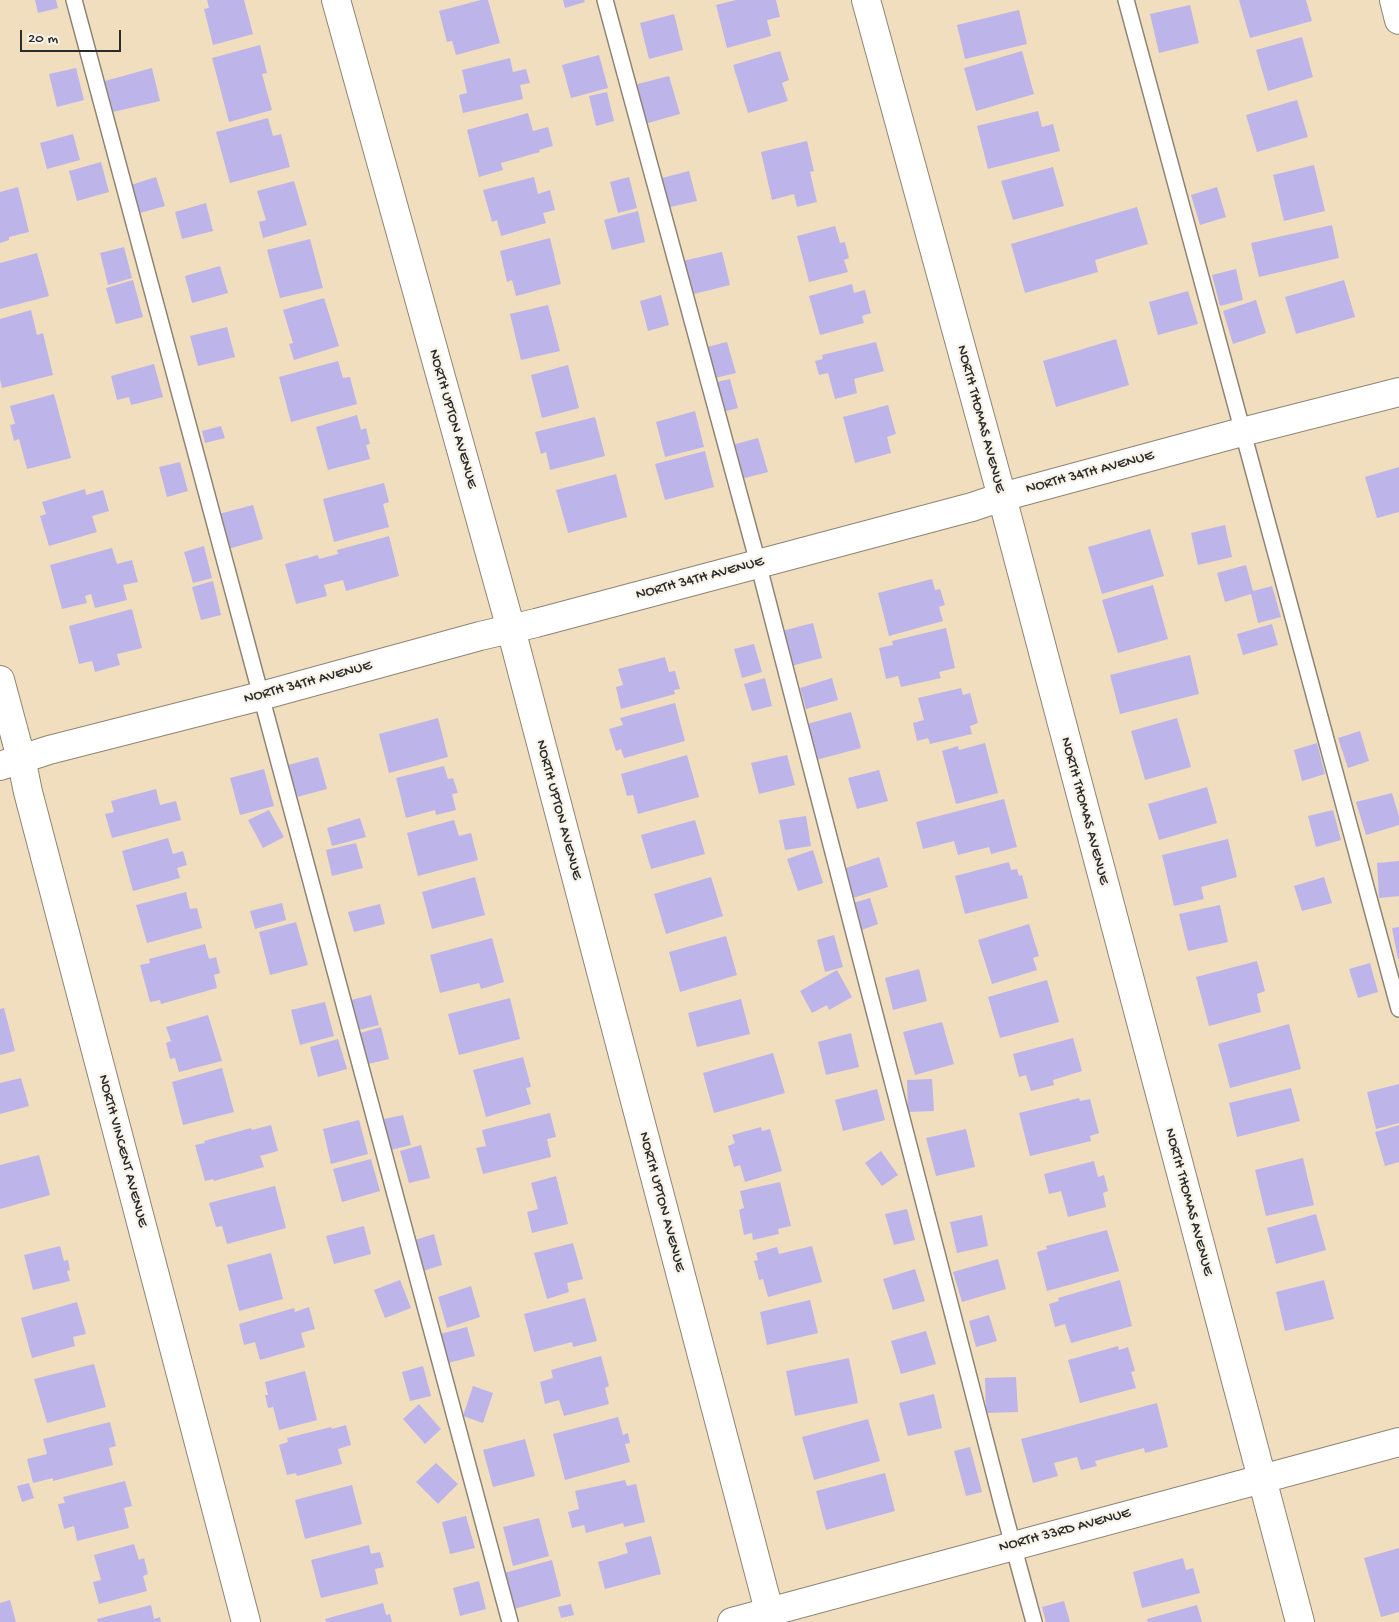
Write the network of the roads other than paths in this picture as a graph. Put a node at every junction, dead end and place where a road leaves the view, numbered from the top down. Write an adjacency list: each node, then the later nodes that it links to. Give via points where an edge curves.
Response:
1 (74, 0): 14 (lane)
2 (336, 0): 12 (street, NORTH UPTON AVENUE)
3 (605, 0): 11 (lane)
4 (866, 0): 10 (street, NORTH THOMAS AVENUE)
5 (1126, 0): 9 (lane)
6 (1394, 0): 7 (street)
7 (1399, 20)
8 (1399, 392): 9 (street, NORTH 34TH AVENUE)
9 (1242, 432): 10 (street, NORTH 34TH AVENUE); 16 (lane)
10 (1002, 497): 11 (street, NORTH 34TH AVENUE, via 972,508); 18 (street, NORTH THOMAS AVENUE)
11 (758, 564): 12 (street, NORTH 34TH AVENUE); 19 (lane)
12 (511, 629): 14 (street, NORTH 34TH AVENUE); 20 (street, NORTH UPTON AVENUE)
13 (0, 680): 15 (street, NORTH VINCENT AVENUE)
14 (261, 696): 15 (street, NORTH 34TH AVENUE); 22 (lane)
15 (11, 762): 21 (street, NORTH VINCENT AVENUE, via 28,792)
16 (1399, 1009)
17 (1399, 1442): 18 (street, NORTH 33RD AVENUE)
18 (1261, 1478): 19 (street, NORTH 33RD AVENUE); 25 (street, NORTH THOMAS AVENUE)
19 (1013, 1545): 20 (street, NORTH 33RD AVENUE); 24 (lane)
20 (771, 1617): 23 (street, NORTH 33RD AVENUE)
21 (246, 1622)
22 (510, 1622)
23 (732, 1622)
24 (1034, 1622)
25 (1300, 1622)

